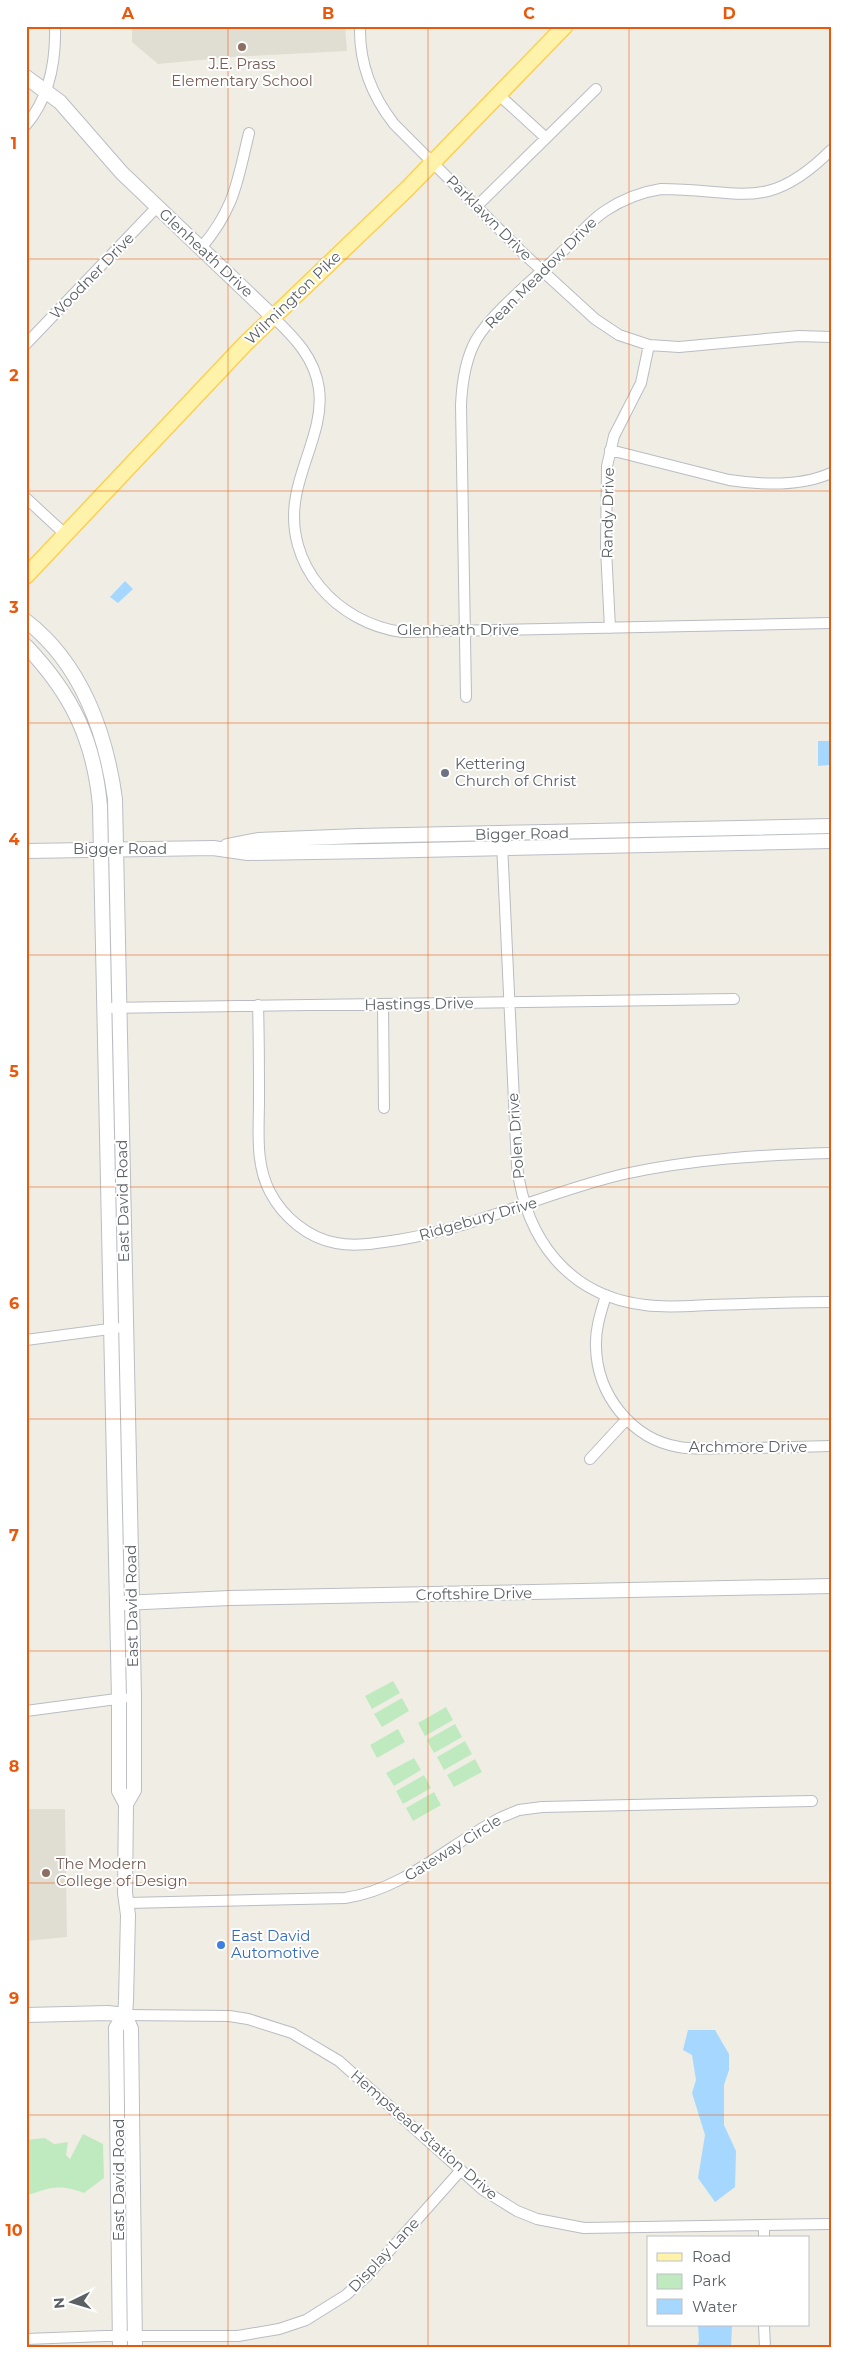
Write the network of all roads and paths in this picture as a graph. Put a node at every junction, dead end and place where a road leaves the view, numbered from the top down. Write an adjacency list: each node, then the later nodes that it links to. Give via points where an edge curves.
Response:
1 (55, 26): 6 (street, via 53,66)
2 (360, 26): 12 (street, Parklawn Drive, via 363,62 382,108)
3 (565, 26): 7 (main road, Wilmington Pike)
4 (26, 77): 6 (street, Glenheath Drive)
5 (596, 89): 10 (street)
6 (46, 90): 8 (street, via 40,107); 14 (street, Glenheath Drive)
7 (499, 95): 10 (street); 12 (main road, Wilmington Pike)
8 (26, 125)
9 (249, 133): 15 (street, via 229,209)
10 (546, 138): 13 (street)
11 (831, 150): 16 (street, Rean Meadow Drive, via 797,180 761,194 662,190 632,196 603,212)
12 (432, 163): 13 (street, Parklawn Drive); 17 (main road, Wilmington Pike)
13 (477, 206): 16 (street, Parklawn Drive)
14 (157, 207): 15 (street, Glenheath Drive); 19 (street, Woodner Drive)
15 (201, 248): 17 (street, Glenheath Drive)
16 (543, 270): 20 (street, Parklawn Drive, via 607,328); 29 (street, Rean Meadow Drive, via 481,333 470,353 462,381)
17 (273, 317): 24 (main road, Wilmington Pike); 29 (street, Glenheath Drive, via 307,355 320,391 318,416 294,510 300,551 315,581 347,613 376,627 402,632)
18 (831, 337): 20 (street, Parklawn Drive, via 799,336 679,347)
19 (26, 344)
20 (649, 345): 21 (street, Randy Drive, via 641,383)
21 (610, 450): 22 (street, via 746,482 807,481); 28 (street, Randy Drive, via 606,478)
22 (831, 473)
23 (26, 498): 24 (street)
24 (66, 535): 25 (main road, Wilmington Pike)
25 (26, 576)
26 (26, 622): 35 (street, East David Road, via 39,631 80,684 98,725 112,774)
27 (831, 623): 28 (street, Glenheath Drive)
28 (610, 628): 29 (street, Glenheath Drive)
29 (466, 631): 31 (street, Rean Meadow Drive)
30 (26, 646): 35 (street, East David Road, via 57,681 90,743)
31 (466, 698)
32 (831, 826): 33 (street, Bigger Road)
33 (502, 841): 34 (street, Bigger Road); 35 (street, Bigger Road, via 258,840 213,848); 38 (street, Polen Drive)
34 (831, 841)
35 (109, 849): 36 (street, Bigger Road); 41 (street, East David Road); 42 (street, East David Road)
36 (26, 851)
37 (734, 999): 38 (street, Hastings Drive)
38 (509, 1003): 39 (street, Hastings Drive); 45 (street, Polen Drive, via 517,1166)
39 (383, 1004): 40 (street, Hastings Drive); 43 (street)
40 (258, 1005): 42 (street, Hastings Drive); 45 (street, Ridgebury Drive, via 262,1173 278,1206 295,1224 324,1240 363,1244 426,1236)
41 (105, 1008): 42 (street, Hastings Drive); 49 (street, East David Road)
42 (120, 1008): 48 (street, East David Road)
43 (384, 1108)
44 (831, 1153): 45 (street, Ridgebury Drive, via 731,1156 674,1164 614,1177)
45 (524, 1206): 46 (street, Polen Drive, via 549,1251 580,1280)
46 (606, 1295): 47 (street, Polen Drive, via 660,1306); 51 (street, Archmore Drive, via 596,1331 596,1360 610,1399)
47 (831, 1302)
48 (126, 1327): 49 (street); 56 (street, East David Road)
49 (111, 1328): 50 (street); 55 (street, East David Road)
50 (26, 1340)
51 (626, 1420): 52 (street, Archmore Drive, via 646,1434 678,1447); 53 (street)
52 (831, 1446)
53 (590, 1459)
54 (831, 1586): 56 (street, Croftshire Drive, via 306,1596)
55 (117, 1603): 56 (street, Croftshire Drive); 58 (street, East David Road)
56 (132, 1603): 57 (street, East David Road)
57 (134, 1697): 58 (street); 61 (street, East David Road, via 134,1790)
58 (119, 1699): 59 (street); 61 (street, East David Road, via 119,1791)
59 (26, 1711)
60 (812, 1801): 62 (street, Gateway Circle, via 519,1810 502,1817 393,1884 363,1896)
61 (126, 1804): 62 (street, East David Road)
62 (127, 1903): 63 (street, East David Road)
63 (125, 2015): 64 (street, Hempstead Station Drive); 65 (street, Hempstead Station Drive, via 229,2016 292,2033 339,2061); 71 (street, East David Road, via 116,2028); 72 (street, East David Road, via 131,2029)
64 (26, 2016)
65 (461, 2170): 67 (street, Hempstead Station Drive, via 500,2201 558,2225 584,2228); 72 (street, Display Lane, via 367,2276 346,2295 306,2320 279,2329 238,2336)
66 (831, 2224): 67 (street, Hempstead Station Drive)
67 (764, 2225): 68 (street)
68 (764, 2236)
69 (764, 2326): 73 (street)
70 (26, 2339): 71 (street, Display Lane)
71 (120, 2342): 72 (street, Display Lane)
72 (135, 2342)
73 (765, 2348)

